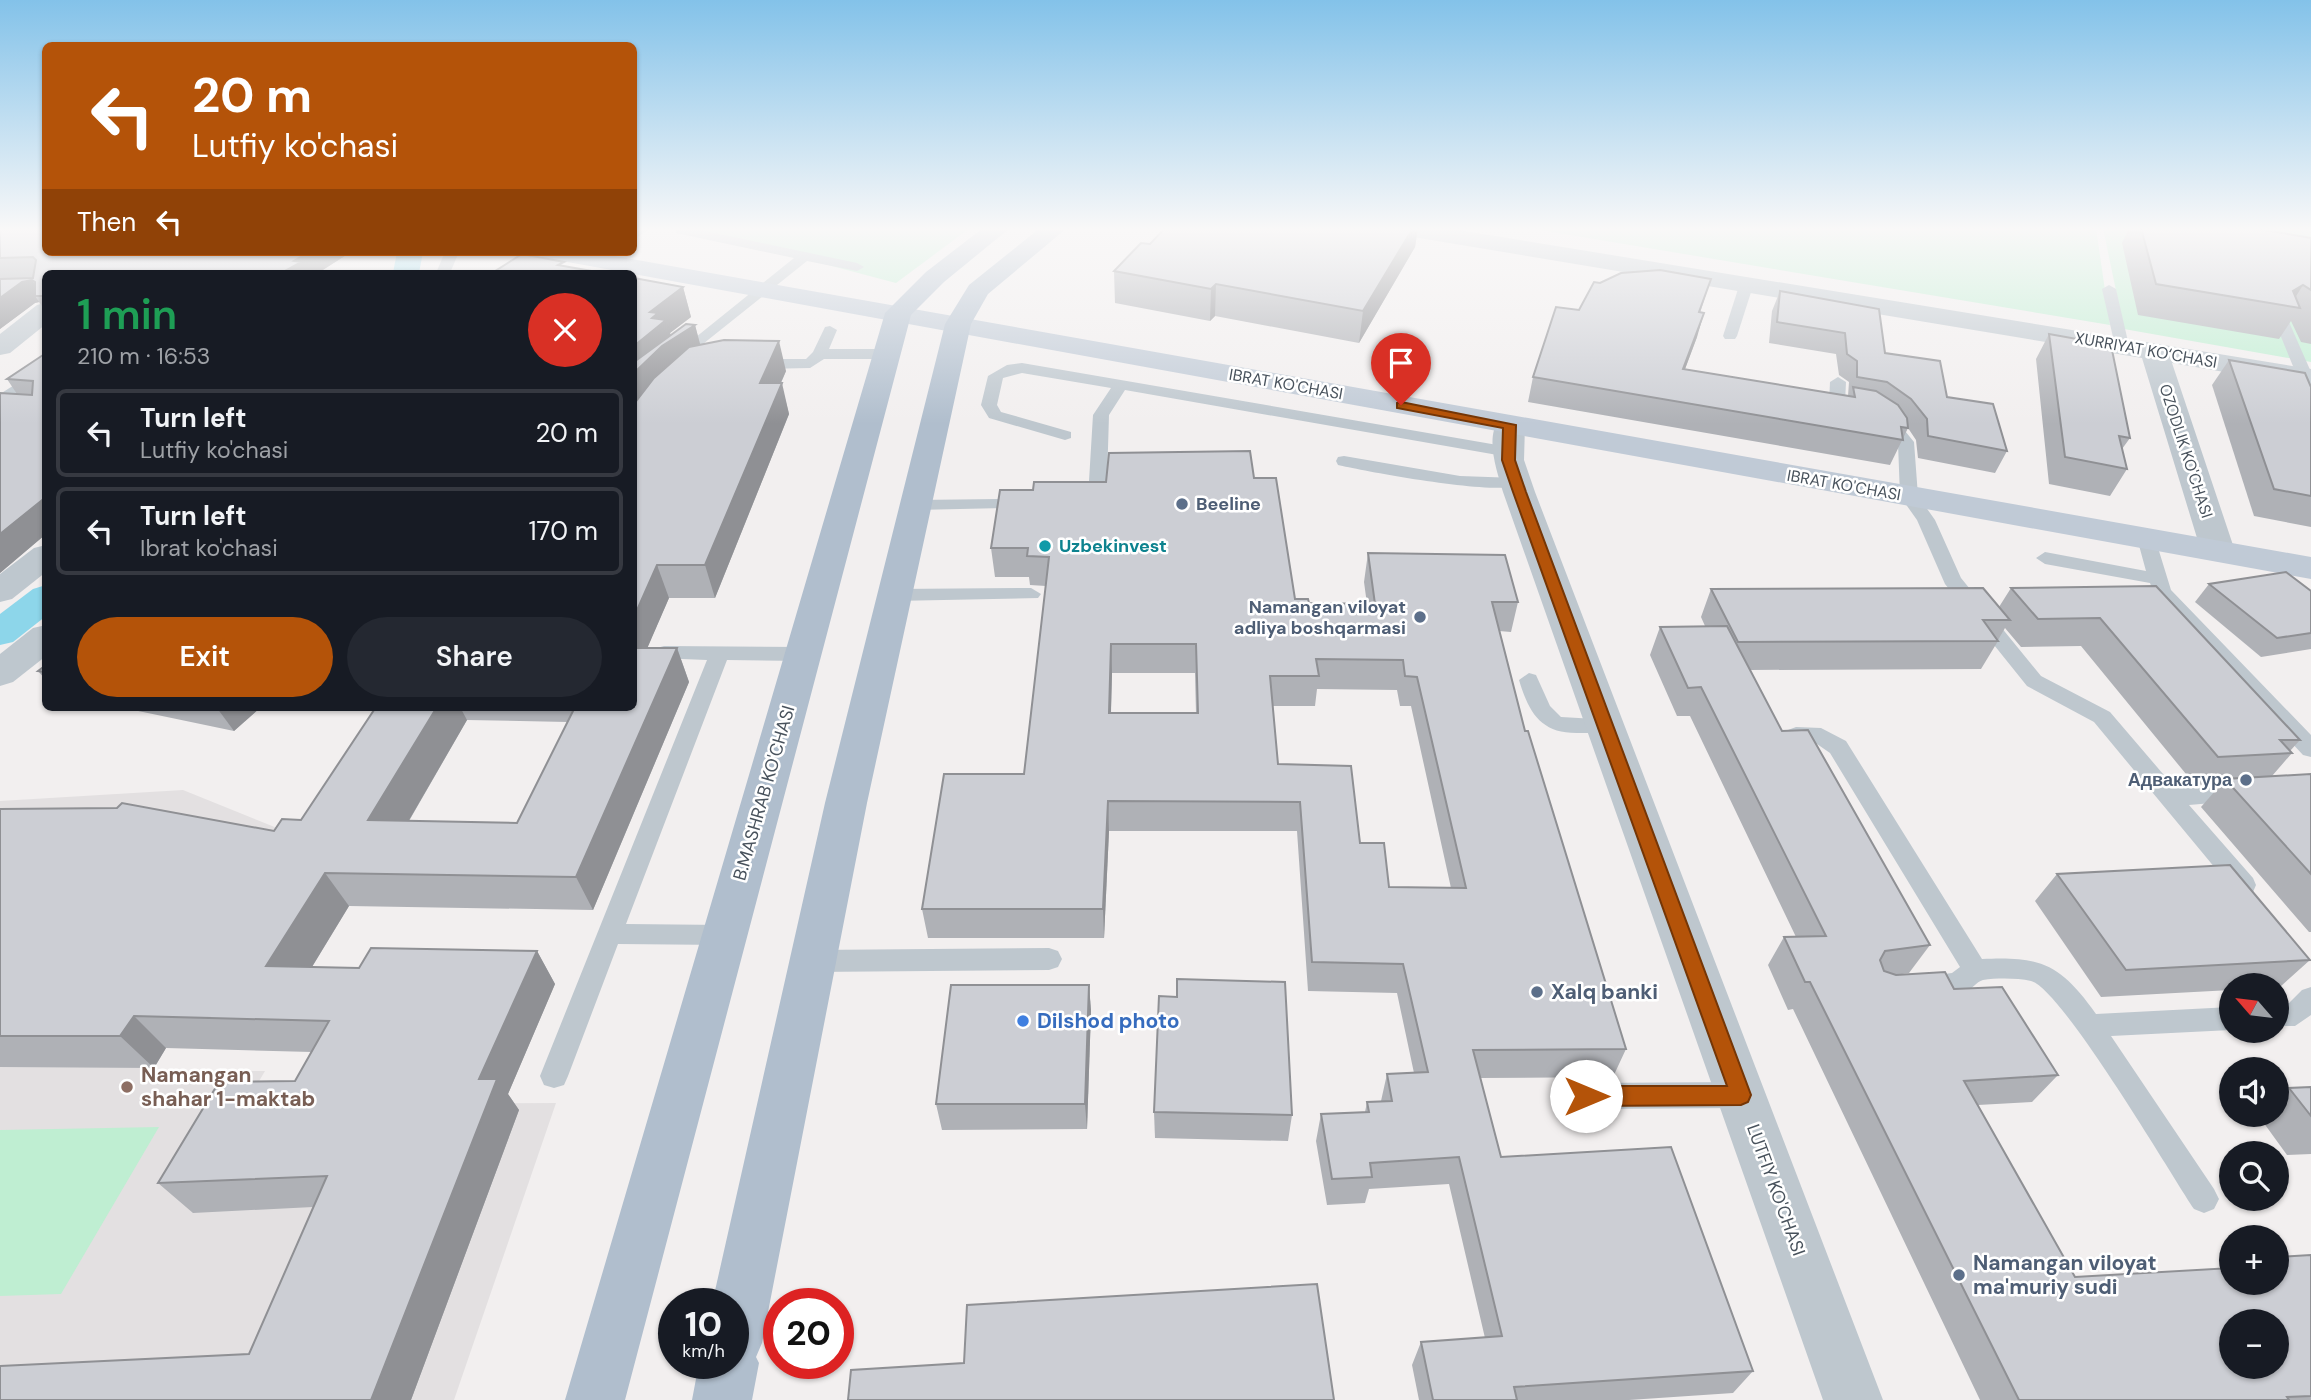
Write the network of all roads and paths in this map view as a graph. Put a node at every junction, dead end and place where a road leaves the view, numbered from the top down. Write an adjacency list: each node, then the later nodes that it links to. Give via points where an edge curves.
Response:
1 (758, 293): 24 (lane)
2 (787, 293): 9 (main road, IBRAT KO'CHASI)
3 (918, 293): 9 (main road)
4 (976, 293): 11 (main road)
5 (1743, 293): 13 (lane)
6 (1791, 293): 14 (street, XURRIYAT KO‘CHASI)
7 (2110, 293): 14 (lane)
8 (42, 296): 15 (street)
9 (898, 313): 11 (main road, IBRAT KO'CHASI); 18 (main road, B.MASHRAB KO'CHASI)
10 (2282, 322): 21 (lane)
11 (958, 324): 31 (main road, IBRAT KO'CHASI); 36 (main road)
12 (830, 330): 17 (lane)
13 (1731, 336)
14 (2122, 346): 16 (street, XURRIYAT KO‘CHASI)
15 (0, 347)
16 (2154, 351): 21 (street, XURRIYAT KO‘CHASI); 38 (street, OZODLIK KO'CHASI)
17 (820, 354): 18 (lane); 19 (lane, via 810,363)
18 (887, 354): 53 (main road, B.MASHRAB KO'CHASI)
19 (741, 363)
20 (42, 372): 26 (lane)
21 (2308, 377)
22 (1838, 382): 25 (lane, via 1843,404)
23 (1121, 386): 30 (lane, via 1012,368 996,376 989,405 995,415); 31 (lane); 33 (lane, via 1101,415)
24 (637, 392)
25 (1814, 400)
26 (0, 401)
27 (0, 407): 28 (lane)
28 (23, 409)
29 (1871, 409): 34 (lane, via 1894,425 1906,442)
30 (1065, 435)
31 (1511, 453): 32 (lane, via 1460,481); 34 (main road, IBRAT KO'CHASI); 56 (street, LUTFIY KO'CHASI)
32 (1343, 461)
33 (1098, 481)
34 (1909, 496): 37 (main road, IBRAT KO'CHASI); 48 (lane, via 1926,520 1952,580)
35 (999, 504): 36 (lane)
36 (915, 505): 45 (main road)
37 (2146, 538): 38 (main road, IBRAT KO'CHASI); 42 (lane)
38 (2218, 551): 41 (main road, IBRAT KO'CHASI)
39 (42, 558): 43 (street)
40 (2045, 558): 42 (lane)
41 (2311, 568)
42 (2158, 579): 47 (lane)
43 (0, 591)
44 (1031, 594): 45 (lane)
45 (894, 595): 65 (main road)
46 (2147, 605): 47 (lane)
47 (2174, 605): 58 (lane)
48 (1974, 607): 49 (lane); 60 (lane, via 2034,681 2102,717)
49 (2001, 607)
50 (42, 640): 54 (street)
51 (664, 653): 52 (lane)
52 (720, 653): 53 (lane); 62 (lane)
53 (803, 654): 63 (main road, B.MASHRAB KO'CHASI)
54 (0, 673)
55 (1529, 680): 56 (lane, via 1544,718 1564,726)
56 (1605, 725): 73 (street, LUTFIY KO'CHASI)
57 (1796, 735): 66 (lane, via 1821,736 1838,747)
58 (2311, 749)
59 (2260, 793): 60 (lane)
60 (2169, 797): 61 (lane)
61 (2258, 902)
62 (610, 934): 63 (lane); 72 (lane)
63 (725, 935): 78 (main road, B.MASHRAB KO'CHASI)
64 (1049, 959): 65 (lane)
65 (813, 961): 76 (main road)
66 (1975, 970): 67 (lane, via 1957,984); 71 (lane, via 2021,968 2051,976 2063,986)
67 (1903, 988)
68 (2311, 998): 69 (lane)
69 (2289, 1014)
70 (2219, 1019): 71 (lane)
71 (2089, 1026): 75 (lane)
72 (554, 1076)
73 (1741, 1095): 74 (lane); 80 (street, LUTFIY KO'CHASI)
74 (1586, 1096)
75 (2204, 1199)
76 (745, 1288)
77 (726, 1379): 79 (main road)
78 (595, 1400)
79 (722, 1400)
80 (1853, 1400)

